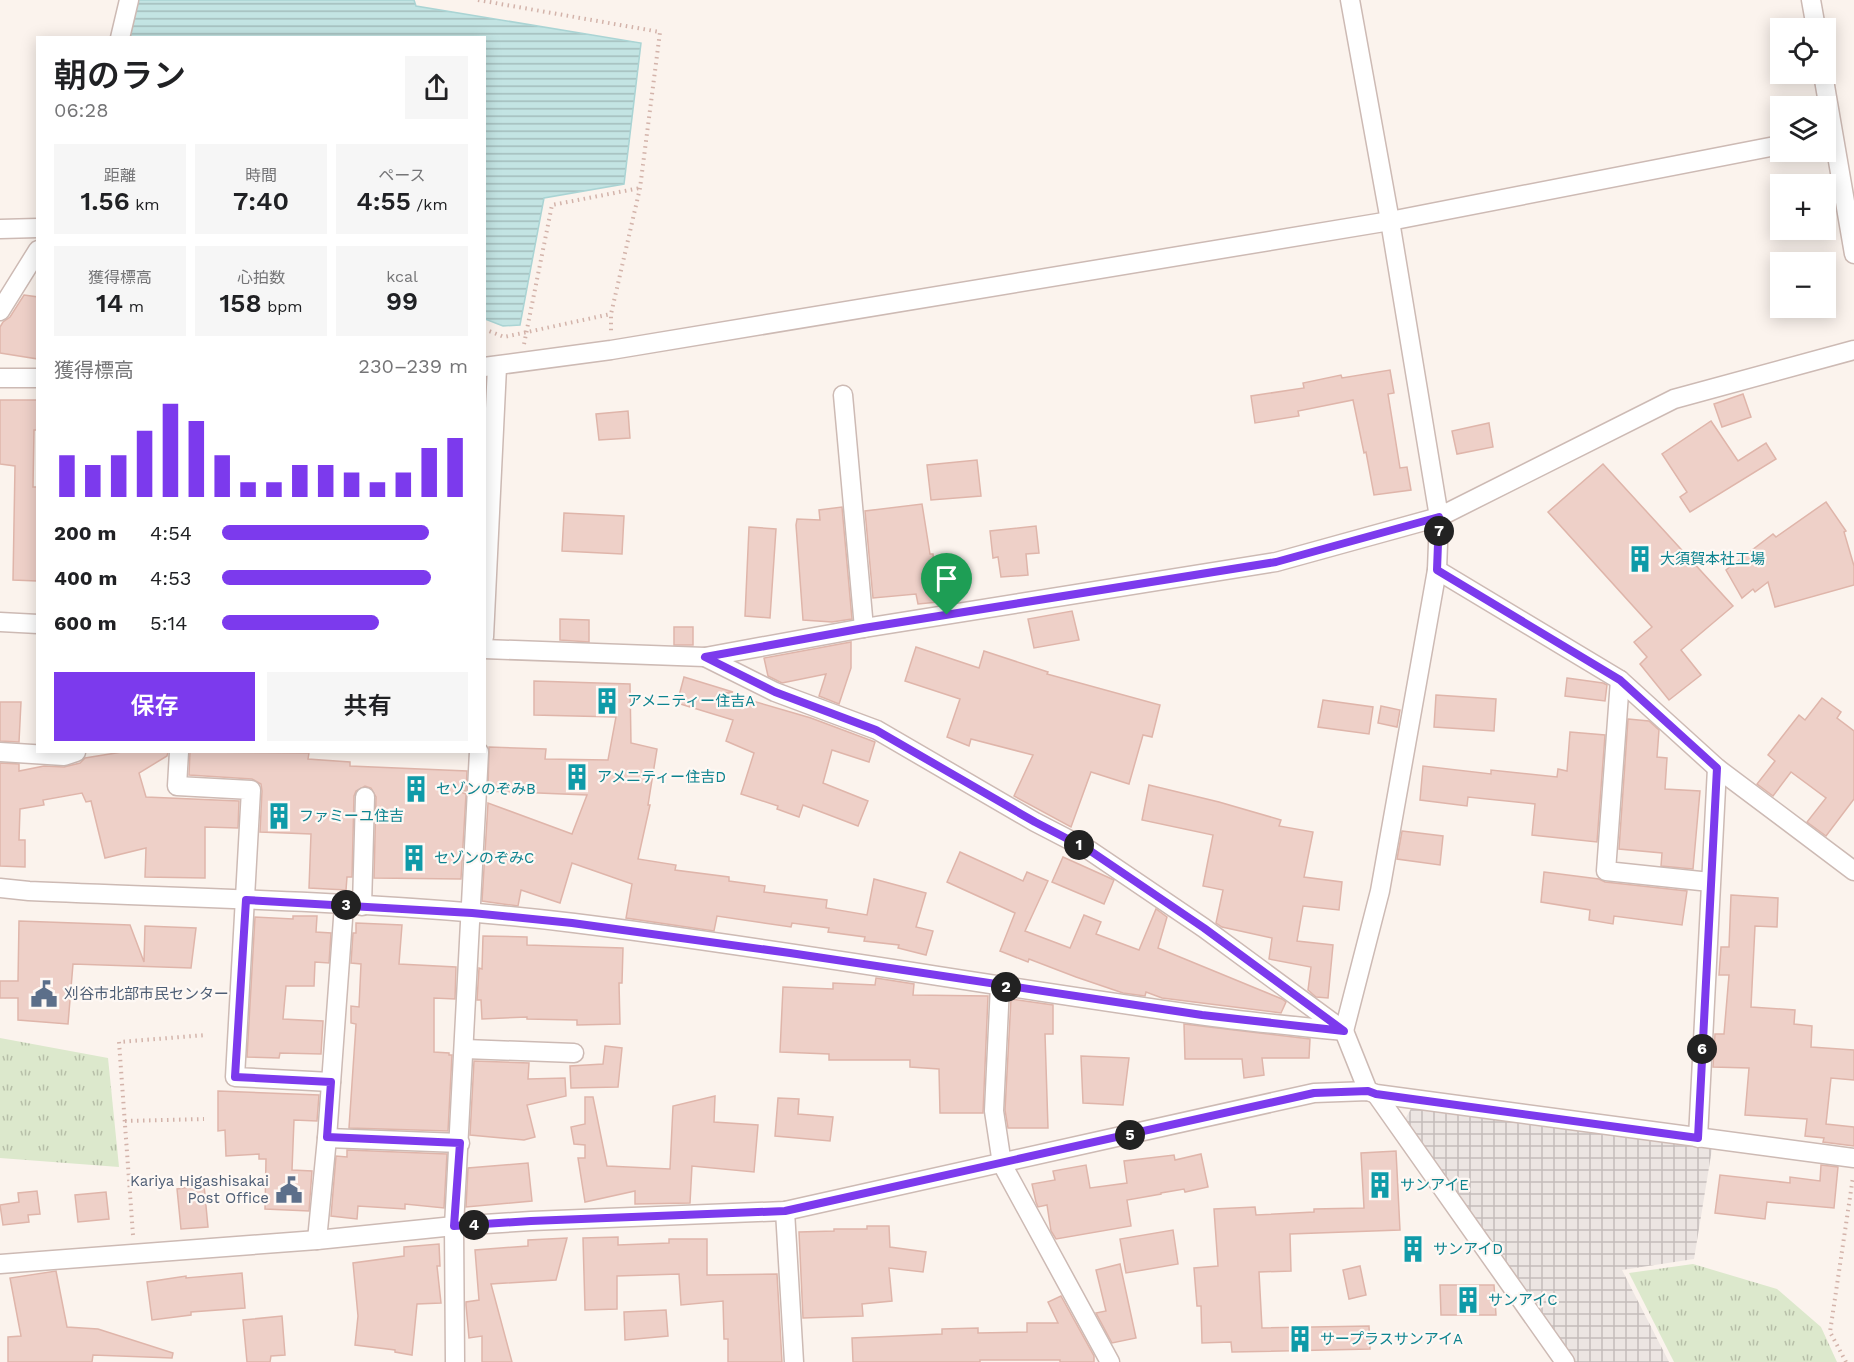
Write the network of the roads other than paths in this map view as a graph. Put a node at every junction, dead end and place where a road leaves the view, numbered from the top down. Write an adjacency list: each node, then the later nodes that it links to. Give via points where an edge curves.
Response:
1 (129, 0): 5 (street)
2 (1350, 0): 8 (street)
3 (1812, 0): 4 (street)
4 (1815, 18)
5 (120, 36)
6 (1770, 147): 8 (street)
7 (1835, 162): 12 (street)
8 (1390, 221): 15 (street); 19 (street)
9 (36, 228): 10 (street)
10 (0, 230)
11 (36, 253): 13 (street)
12 (1854, 254)
13 (0, 311)
14 (1854, 350): 19 (street, via 1674,399)
15 (491, 367): 20 (street)
16 (0, 378): 17 (street)
17 (36, 378)
18 (843, 395): 25 (street)
19 (1439, 517): 21 (street); 25 (street, via 1276,562)
20 (488, 539): 22 (street)
21 (1437, 570): 28 (street); 42 (street, via 1380,891)
22 (486, 588)
23 (0, 622): 24 (street)
24 (36, 624)
25 (864, 628): 27 (street)
26 (486, 649): 27 (street)
27 (705, 657): 42 (street, via 775,692 876,730 1089,850)
28 (1620, 680): 33 (street); 36 (street, via 1606,871)
29 (0, 752): 30 (street, via 64,756)
30 (73, 753)
31 (179, 753): 38 (street, via 177,786 251,790)
32 (479, 753): 40 (street)
33 (1717, 768): 35 (street); 36 (street)
34 (365, 797): 39 (street)
35 (1854, 870)
36 (1710, 882): 48 (street)
37 (0, 888): 38 (street)
38 (246, 900): 39 (street); 45 (street, via 235,1077)
39 (353, 906): 40 (street); 45 (street)
40 (472, 913): 41 (street, via 572,923); 43 (street)
41 (1000, 986): 42 (street); 51 (street, via 994,1111)
42 (1344, 1031): 46 (street)
43 (465, 1049): 44 (street); 49 (street)
44 (574, 1053)
45 (331, 1082): 47 (street)
46 (1372, 1092): 48 (street); 51 (street, via 1314,1093); 59 (street)
47 (327, 1137): 49 (street); 54 (street)
48 (1698, 1138): 50 (street)
49 (460, 1143): 53 (street)
50 (1854, 1158)
51 (1002, 1164): 52 (street); 58 (street)
52 (785, 1211): 53 (street); 57 (street)
53 (454, 1226): 54 (street); 56 (street)
54 (317, 1240): 55 (street)
55 (0, 1264)
56 (454, 1362)
57 (794, 1362)
58 (1110, 1362)
59 (1565, 1362)

